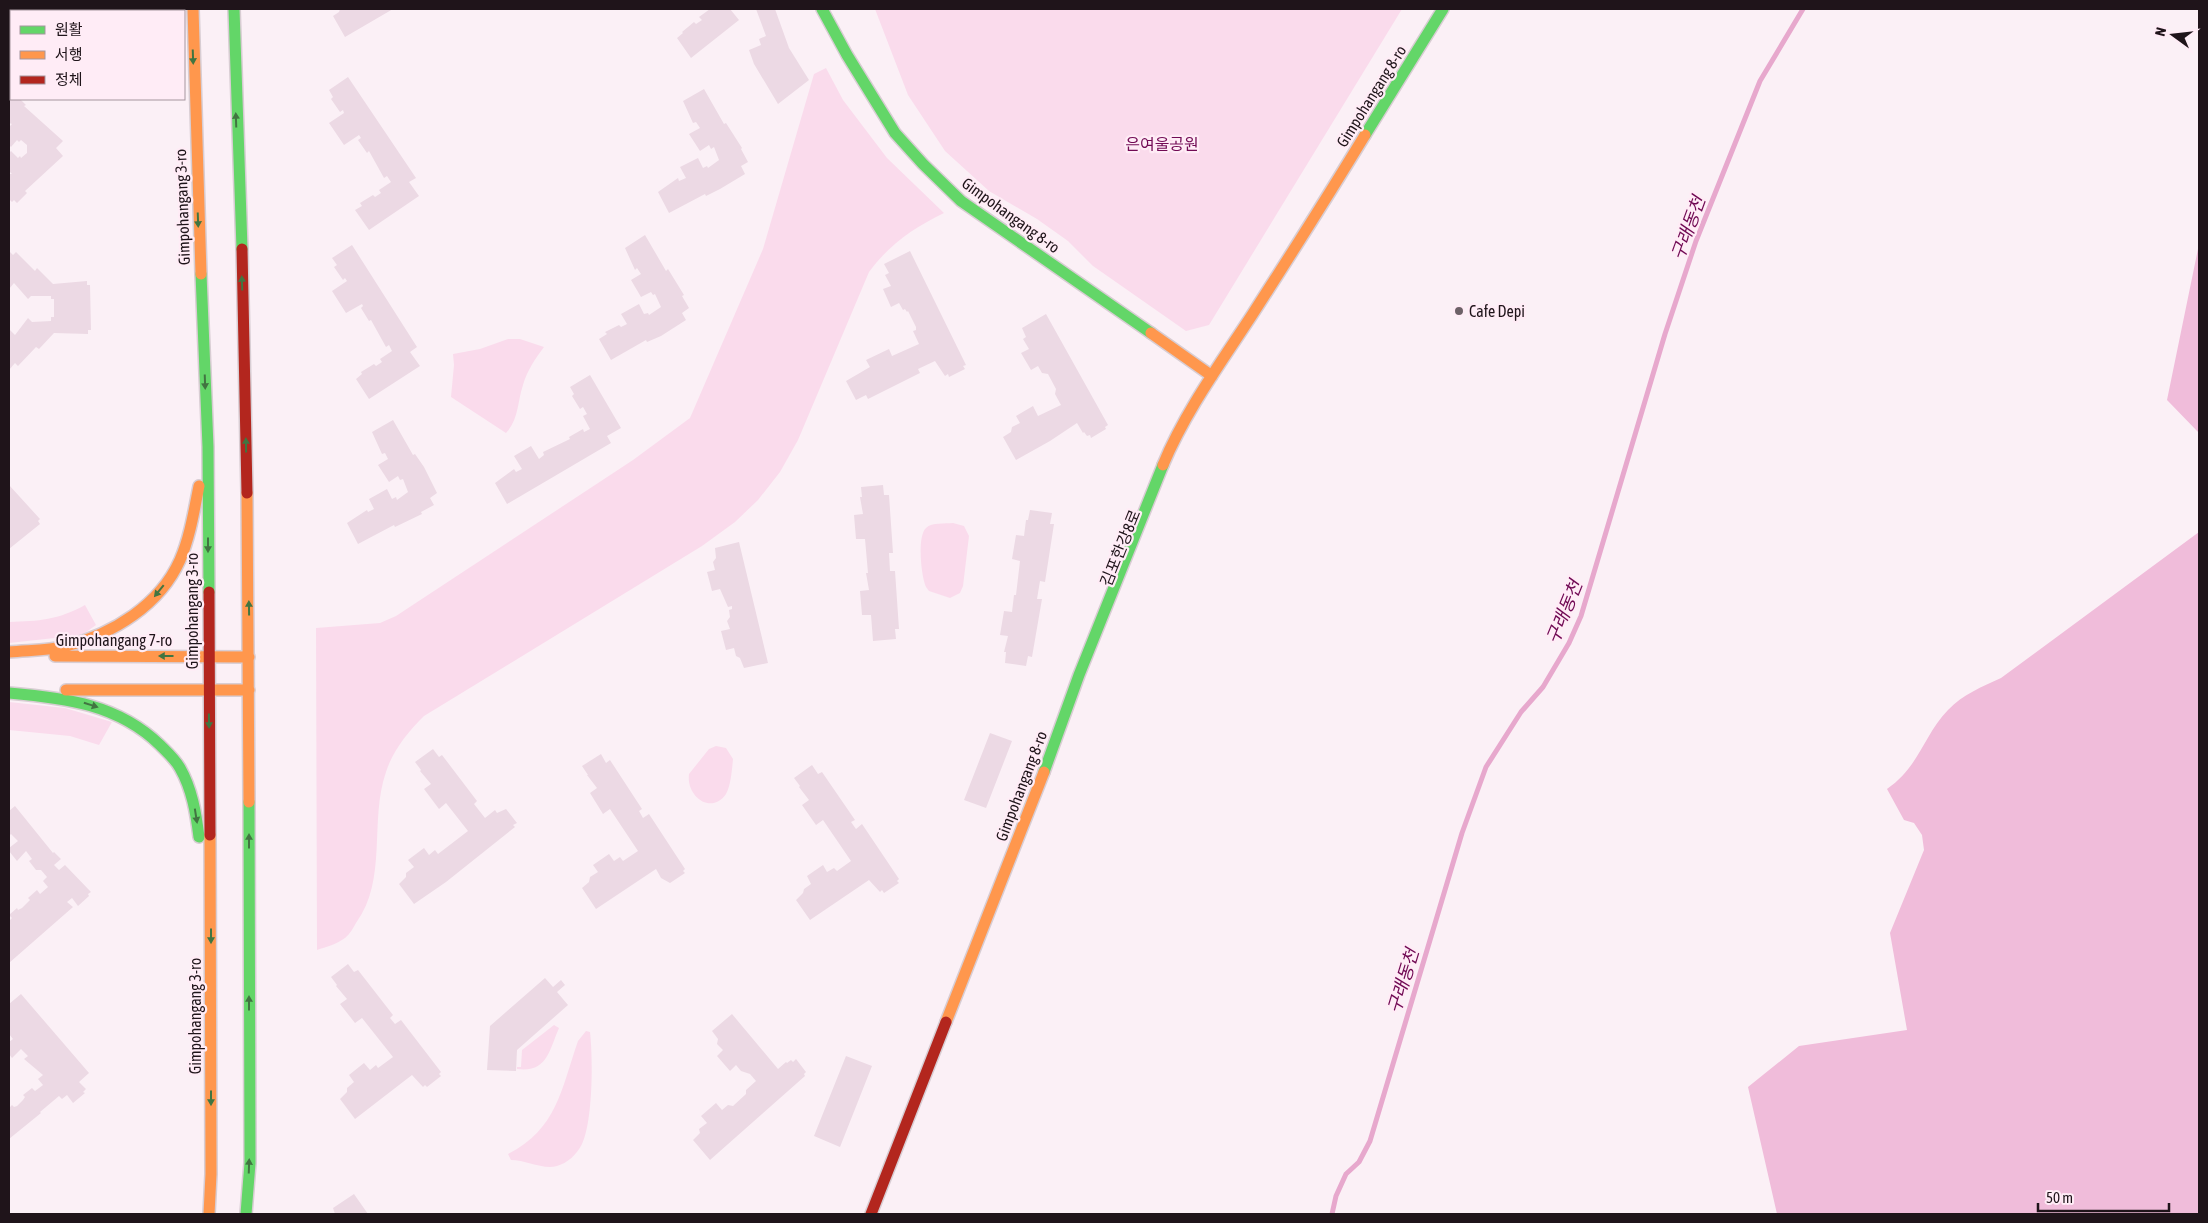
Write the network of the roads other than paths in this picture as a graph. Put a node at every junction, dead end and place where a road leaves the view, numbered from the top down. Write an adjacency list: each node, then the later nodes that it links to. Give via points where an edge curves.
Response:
1 (193, 9): 6 (street, Gimpohangang 3-ro, one-way to 6)
2 (234, 9): 10 (street, one-way to 2, via 245,350)
3 (822, 9): 5 (street, Gimpohangang 8-ro, via 895,133 961,201)
4 (1443, 9): 5 (street, Gimpohangang 8-ro, via 1304,235)
5 (1212, 376): 17 (street, Gimpohangang 8-ro, via 1174,438 1132,540)
6 (208, 447): 7 (street, one-way to 7, via 179,562 149,603 137,615 100,635 64,646); 9 (street, Gimpohangang 3-ro, one-way to 9)
7 (9, 652)
8 (9, 656): 9 (street, Gimpohangang 7-ro, one-way to 8)
9 (208, 656): 10 (street, Gimpohangang 7-ro); 12 (street, Gimpohangang 3-ro)
10 (250, 656): 11 (street)
11 (249, 690): 12 (street); 16 (street, one-way to 11, via 250,1164)
12 (208, 691): 13 (street); 14 (street, Gimpohangang 3-ro, one-way to 14)
13 (9, 692): 14 (street, one-way to 14, via 85,703 124,716 156,740 180,767 194,801)
14 (211, 910): 15 (street, Gimpohangang 3-ro, one-way to 15)
15 (209, 1214)
16 (246, 1214)
17 (871, 1214)

